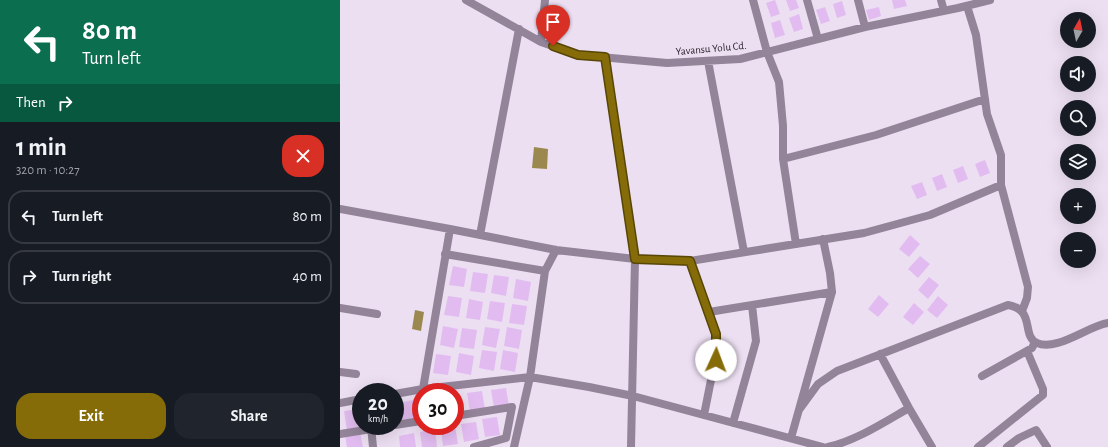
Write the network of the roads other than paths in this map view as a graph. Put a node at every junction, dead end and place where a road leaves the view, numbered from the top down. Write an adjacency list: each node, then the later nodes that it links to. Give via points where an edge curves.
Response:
1 (466, 0): 11 (street, Yavansu Yolu Cd.)
2 (545, 0): 13 (street)
3 (753, 0): 14 (street)
4 (808, 0): 12 (street)
5 (858, 0): 10 (street)
6 (941, 0): 9 (street)
7 (990, 0): 8 (street, Yavansu Yolu Cd.)
8 (967, 6): 9 (street, Yavansu Yolu Cd.); 17 (street, via 976,35)
9 (944, 11): 10 (street, Yavansu Yolu Cd.)
10 (865, 27): 12 (street, Yavansu Yolu Cd.)
11 (519, 29): 13 (street, Yavansu Yolu Cd.); 22 (street)
12 (818, 39): 14 (street, Yavansu Yolu Cd.)
13 (541, 42): 15 (street, Yavansu Yolu Cd., via 578,55)
14 (767, 52): 16 (street, Yavansu Yolu Cd., via 740,59); 18 (street, via 779,82)
15 (605, 57): 16 (street, Yavansu Yolu Cd., via 667,63); 28 (street)
16 (708, 61): 26 (street)
17 (985, 99): 18 (street, via 876,135); 19 (street, via 1001,155)
18 (783, 159): 24 (street)
19 (1001, 185): 23 (street, via 930,215 864,233); 35 (street, via 1028,287)
20 (340, 210): 21 (street)
21 (450, 229): 22 (street); 27 (street)
22 (480, 235): 25 (street)
23 (823, 239): 24 (street); 31 (street)
24 (796, 244): 26 (street)
25 (556, 250): 28 (street); 30 (street)
26 (744, 252): 29 (street)
27 (446, 254): 30 (street); 45 (street)
28 (635, 259): 29 (street); 47 (street)
29 (690, 261): 34 (street)
30 (545, 271): 44 (street)
31 (832, 292): 32 (street); 51 (street)
32 (752, 305): 34 (street); 54 (street, via 756,341)
33 (340, 308): 36 (street)
34 (709, 312): 53 (street, via 716,334 716,360)
35 (1022, 312): 38 (street, via 1027,319 1031,338); 40 (street, via 1008,304)
36 (377, 314)
37 (1108, 323): 38 (street, via 1056,344)
38 (1035, 342): 39 (street)
39 (1027, 351): 43 (street); 67 (street, via 1043,389 1043,395)
40 (880, 354): 50 (street); 51 (street, via 837,371 818,384)
41 (340, 372): 42 (street)
42 (356, 374)
43 (982, 376)
44 (530, 377): 46 (street); 47 (street); 61 (street)
45 (424, 383)
46 (464, 384)
47 (633, 396): 53 (street); 62 (street)
48 (352, 401): 49 (street)
49 (340, 403)
50 (909, 408): 65 (street, via 874,429 842,444); 66 (street)
51 (799, 410): 58 (street)
52 (464, 415): 60 (street, via 512,407 506,438)
53 (704, 415): 54 (street)
54 (733, 423): 58 (street)
55 (352, 431): 56 (street)
56 (340, 434)
57 (372, 435): 59 (street)
58 (791, 438): 63 (street); 64 (street)
59 (373, 447)
60 (474, 447)
61 (514, 447)
62 (631, 447)
63 (794, 447)
64 (823, 447)
65 (828, 447)
66 (932, 447)
67 (978, 447)
68 (1007, 447): 69 (street, via 1036,430)
69 (1047, 447)

